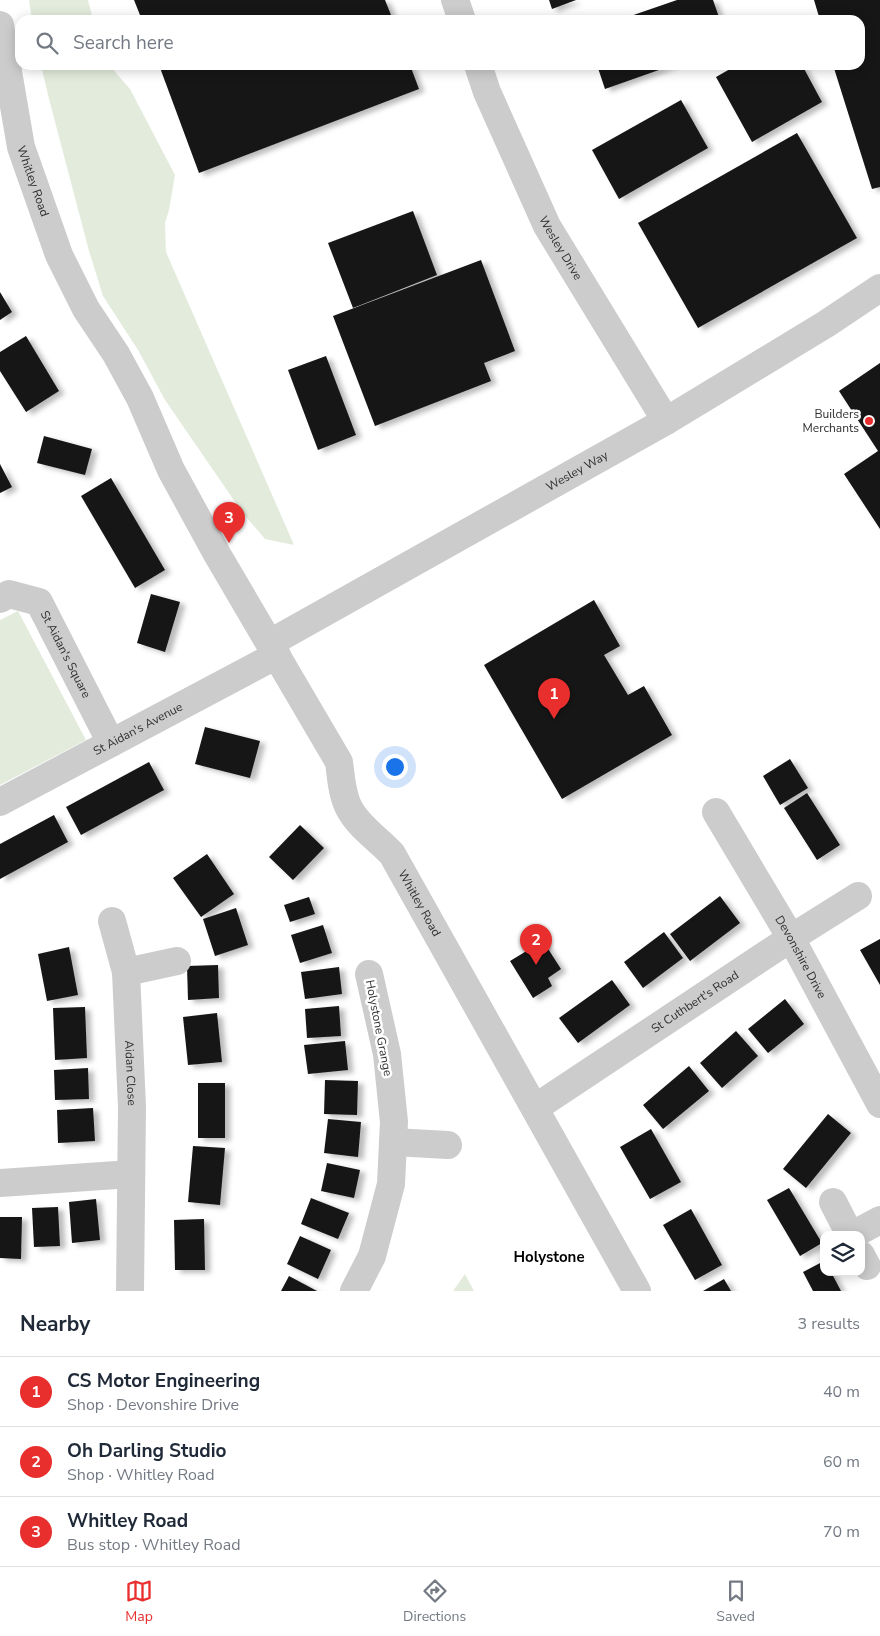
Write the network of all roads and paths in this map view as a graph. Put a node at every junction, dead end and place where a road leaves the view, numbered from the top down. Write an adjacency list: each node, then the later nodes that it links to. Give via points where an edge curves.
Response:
1 (455, 0): 2 (street)
2 (460, 15)
3 (0, 25): 4 (street, Whitley Road)
4 (4, 67): 9 (street, Whitley Road, via 21,147 59,255 86,309 140,398 172,470 216,554)
5 (480, 70): 7 (street, Wesley Drive, via 547,226)
6 (880, 288): 7 (street, Wesley Way)
7 (666, 421): 9 (street, Wesley Way)
8 (0, 598): 10 (street, St Aidan's Square, via 9,594 39,602)
9 (274, 649): 10 (street, St Aidan's Avenue); 20 (street, Whitley Road, via 339,762 349,808 392,854)
10 (111, 743): 11 (street, St Aidan's Avenue)
11 (0, 802)
12 (716, 812): 15 (street, Devonshire Drive)
13 (858, 896): 15 (street, St Cuthbert's Road)
14 (112, 921): 17 (street, Aidan Close)
15 (791, 938): 19 (street, Devonshire Drive); 20 (street, St Cuthbert's Road)
16 (177, 961): 17 (street)
17 (126, 972): 23 (street, Aidan Close, via 132,1107)
18 (368, 974): 21 (street, Holystone Grange, via 387,1054)
19 (880, 1104)
20 (535, 1108): 31 (street, Whitley Road)
21 (393, 1142): 22 (street); 30 (street, Holystone Grange, via 391,1184 377,1238 372,1256)
22 (448, 1145)
23 (131, 1174): 24 (street); 29 (street, Aidan Close)
24 (0, 1183)
25 (833, 1202): 27 (street)
26 (880, 1220): 28 (street)
27 (849, 1231)
28 (859, 1231)
29 (130, 1291)
30 (354, 1291)
31 (637, 1291)

